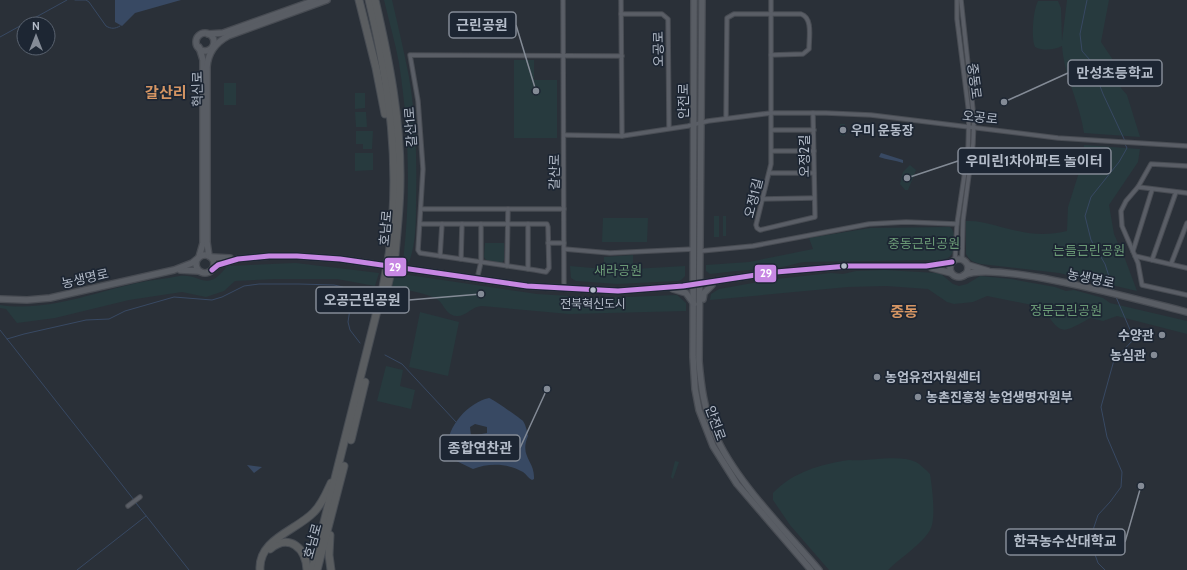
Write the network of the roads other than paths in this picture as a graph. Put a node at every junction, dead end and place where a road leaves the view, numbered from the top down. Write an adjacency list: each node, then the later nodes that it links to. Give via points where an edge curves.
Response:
1 (316, 0): 15 (street, via 220,33)
2 (328, 0): 16 (street, via 228,36)
3 (359, 0): 23 (highway, via 385,114)
4 (370, 0): 23 (highway, 호남로, via 383,56)
5 (375, 0): 64 (highway, 호남로, via 389,65 399,131 400,182)
6 (564, 0): 18 (street, 갈산로)
7 (621, 0): 13 (street)
8 (771, 0): 14 (street)
9 (957, 0): 27 (street, 중동로, via 957,19 968,103)
10 (962, 0): 28 (street, 중동로)
11 (693, 1): 26 (street, 안전로)
12 (701, 1): 25 (street, 안전로)
13 (621, 14): 20 (street); 29 (street, 오공로, via 662,14 668,19)
14 (771, 14): 19 (street); 19 (street, via 806,16 809,20 809,49 803,54); 24 (street, via 734,14 729,15 726,20)
15 (208, 34): 16 (street, via 213,38); 17 (street, via 198,37 196,43)
16 (213, 46): 17 (street, via 204,50); 67 (street, 혁신로, via 208,60 207,242)
17 (199, 47): 68 (street, 혁신로, via 203,60 203,242)
18 (564, 55): 20 (street); 32 (street, 갈산로); 46 (street, 갈산1로, via 410,55 421,136)
19 (771, 55): 21 (street)
20 (622, 56): 33 (street)
21 (772, 113): 22 (street, 오공로); 24 (street, 오공로); 30 (street, 오정1길)
22 (814, 113): 27 (street, 오공로, via 871,115); 31 (street, 오정2길)
23 (392, 114): 64 (highway, 호남로)
24 (726, 118): 25 (street, 오공로)
25 (700, 122): 26 (street, 오공로); 62 (street, 안전로)
26 (694, 124): 29 (street, 오공로); 60 (street, 안전로)
27 (968, 126): 28 (street, 오공로); 56 (street, 중동로, via 965,172)
28 (974, 127): 34 (street, 오공로, via 1058,138); 71 (street, 중동로, via 964,214)
29 (669, 128): 33 (street, 오공로)
30 (772, 130): 31 (street); 35 (street, 오정1길)
31 (814, 130): 36 (street, 오정2길)
32 (564, 136): 33 (street, 오공로); 48 (street, 갈산로)
33 (622, 136)
34 (1187, 146)
35 (772, 151): 36 (street); 38 (street, 오정1길)
36 (814, 151): 39 (street, 오정2길)
37 (1187, 166): 40 (street, via 1151,164)
38 (770, 173): 39 (street); 45 (street, 오정1길)
39 (814, 173): 44 (street, 오정2길)
40 (1138, 187): 41 (street); 63 (street, via 1121,211 1122,226)
41 (1152, 190): 42 (street); 63 (street)
42 (1176, 192): 43 (street); 72 (street)
43 (1187, 193)
44 (814, 198): 45 (street); 49 (street, 오정2길)
45 (762, 199): 49 (street, 오정1길, via 756,225 760,230)
46 (421, 209): 47 (street); 50 (street)
47 (508, 209): 48 (street); 54 (street)
48 (564, 210): 59 (street, 갈산로)
49 (815, 217)
50 (420, 224): 51 (street); 65 (street, via 418,250 420,253)
51 (442, 224): 52 (street); 65 (street)
52 (462, 224): 53 (street); 70 (street)
53 (481, 224): 54 (street); 74 (street)
54 (508, 224): 55 (street); 77 (street)
55 (528, 224): 58 (street, via 547,224); 80 (street)
56 (957, 224): 62 (street, via 869,224 753,246); 73 (street, 중동로)
57 (1187, 224): 75 (street)
58 (548, 242): 59 (street); 80 (street, via 546,272)
59 (564, 243): 61 (street, 갈산로)
60 (694, 249): 61 (street, via 610,253); 90 (street, 안전로)
61 (564, 250): 91 (street, 갈산로)
62 (700, 250): 89 (street, 안전로)
63 (1133, 251): 66 (street)
64 (392, 255): 93 (highway, 호남로, bridge)
65 (440, 256): 70 (street)
66 (1135, 256): 72 (street); 94 (street, via 1142,285)
67 (210, 257): 68 (street, 농생명로, via 204,255); 69 (street, 농생명로); 82 (street, via 214,264)
68 (198, 258): 81 (street, 농생명로); 83 (street)
69 (238, 259): 82 (street, 농생명로, via 218,265); 87 (street, 농생명로, via 269,256 324,257)
70 (461, 259): 74 (street)
71 (962, 259): 73 (street); 76 (street)
72 (1152, 260): 75 (street)
73 (953, 261): 78 (street); 85 (street, via 950,265)
74 (480, 262): 77 (street); 87 (street)
75 (1171, 264): 79 (street)
76 (968, 265): 84 (street); 86 (street, via 968,271)
77 (507, 266): 80 (street)
78 (926, 266): 85 (street); 88 (street, 농생명로, via 825,267)
79 (1187, 268)
80 (528, 269)
81 (174, 270): 83 (street, 농생명로); 95 (street, 농생명로, via 50,298)
82 (212, 270): 83 (street, 농생명로, via 207,273)
83 (198, 271)
84 (990, 271): 86 (street, via 969,273); 97 (street, 농생명로, via 1099,291)
85 (951, 273): 86 (street, via 958,277)
86 (964, 276)
87 (477, 279): 91 (street, 농생명로)
88 (712, 282): 89 (street, 농생명로); 96 (street)
89 (700, 283): 90 (street, 농생명로); 96 (street, 안전로)
90 (694, 285): 92 (street, 농생명로); 96 (street, 안전로)
91 (564, 288): 92 (street, 농생명로, via 618,291)
92 (669, 288): 96 (street, via 686,293)
93 (384, 292): 98 (highway, 호남로); 101 (highway, 호남로)
94 (1187, 295)
95 (0, 299)
96 (697, 305): 108 (street, 안전로, via 693,357 695,389 701,417 712,446 737,484); 109 (street, 안전로, via 700,375 704,400 714,432 736,472)
97 (1187, 312)
98 (341, 457): 102 (highway, via 320,504 303,522 270,544 261,557); 105 (highway, 호남로)
99 (140, 497): 100 (street)
100 (128, 506)
101 (333, 508): 106 (highway, 호남로); 107 (highway, via 329,555)
102 (260, 570)
103 (264, 570): 104 (highway, via 265,556 270,549 283,543 300,548 305,556)
104 (307, 570)
105 (312, 570)
106 (317, 570)
107 (331, 570)
108 (811, 570)
109 (819, 570)

